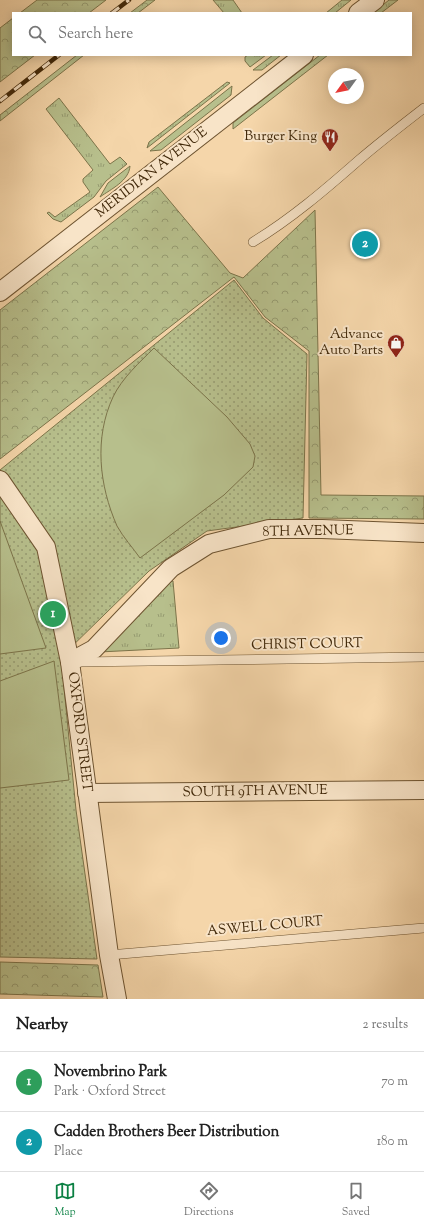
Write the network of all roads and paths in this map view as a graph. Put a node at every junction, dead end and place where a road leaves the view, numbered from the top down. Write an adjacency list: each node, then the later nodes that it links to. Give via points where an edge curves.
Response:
1 (375, 0): 2 (street)
2 (359, 12)
3 (303, 56): 6 (street, MERIDIAN AVENUE)
4 (424, 108): 5 (lane, via 337,180 267,234)
5 (252, 242)
6 (0, 292)
7 (0, 480): 10 (street, OXFORD STREET, via 46,547)
8 (424, 533): 10 (street, 8TH AVENUE, via 322,529 269,530 208,544 171,568 94,649)
9 (424, 657): 10 (lane, CHRIST COURT)
10 (70, 662): 12 (street, OXFORD STREET)
11 (424, 790): 12 (street, SOUTH 9TH AVENUE)
12 (87, 794): 14 (street, OXFORD STREET)
13 (424, 928): 14 (lane, ASWELL COURT)
14 (109, 954): 15 (street, OXFORD STREET)
15 (118, 999)

